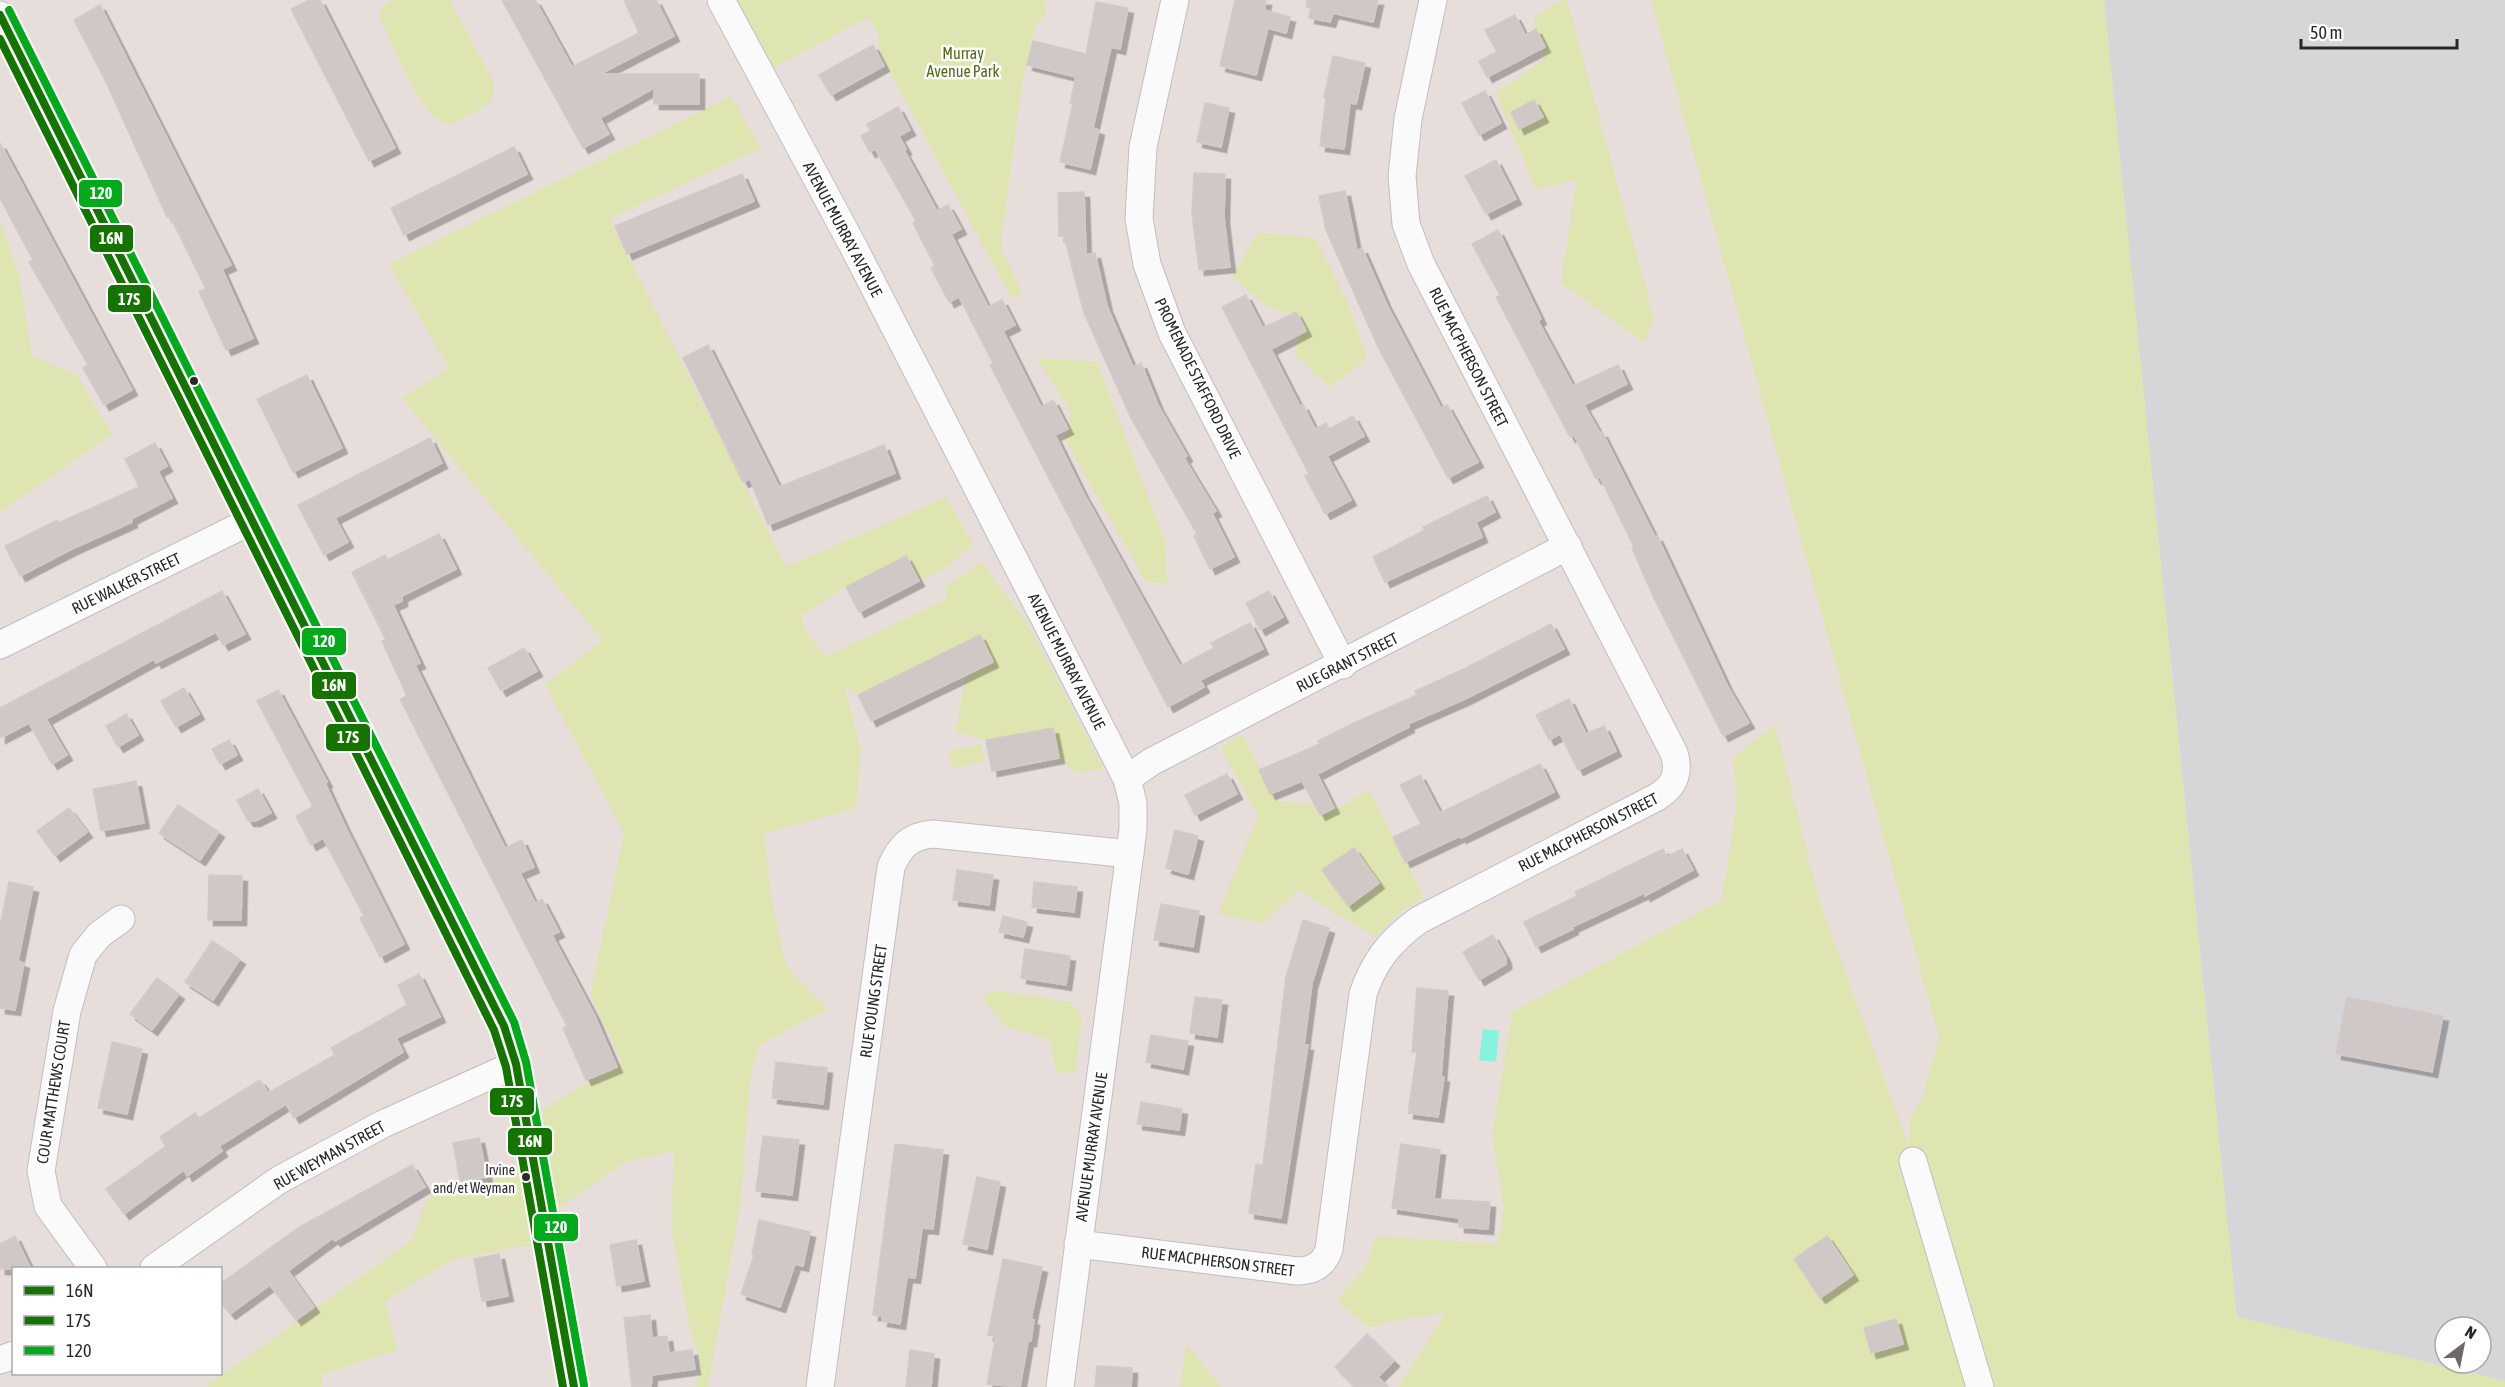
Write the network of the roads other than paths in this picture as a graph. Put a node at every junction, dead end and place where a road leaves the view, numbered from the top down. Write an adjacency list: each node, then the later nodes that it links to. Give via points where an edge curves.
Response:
1 (721, 0): 9 (street, AVENUE MURRAY AVENUE, via 853,246)
2 (1175, 0): 8 (street, PROMENADE STAFFORD DRIVE, via 1143,147 1139,219 1147,264 1172,333)
3 (1433, 0): 6 (street, RUE MACPHERSON STREET, via 1403,147 1406,224 1421,264)
4 (0, 15): 5 (street)
5 (253, 520): 7 (street, RUE WALKER STREET); 12 (street, via 504,1026)
6 (1568, 546): 8 (street, RUE GRANT STREET); 14 (street, RUE MACPHERSON STREET, via 1674,753 1677,763 1673,783 1657,796 1419,920 1383,952 1363,994 1329,1249 1321,1264 1297,1271)
7 (0, 645)
8 (1343, 665): 9 (street, RUE GRANT STREET, via 1151,762)
9 (1127, 778): 10 (street, AVENUE MURRAY AVENUE, via 1133,803)
10 (1130, 854): 14 (street, AVENUE MURRAY AVENUE); 18 (street, RUE YOUNG STREET, via 933,834 909,840 896,857 891,867)
11 (121, 920): 15 (street, COUR MATTHEWS COURT, via 99,935 83,955 67,1011 40,1171 48,1206)
12 (516, 1064): 16 (street, RUE WEYMAN STREET, via 394,1119 279,1180); 17 (street)
13 (1913, 1161): 20 (street)
14 (1078, 1244): 19 (street, AVENUE MURRAY AVENUE)
15 (92, 1267)
16 (157, 1267)
17 (574, 1387)
18 (820, 1387)
19 (1060, 1387)
20 (1980, 1387)

